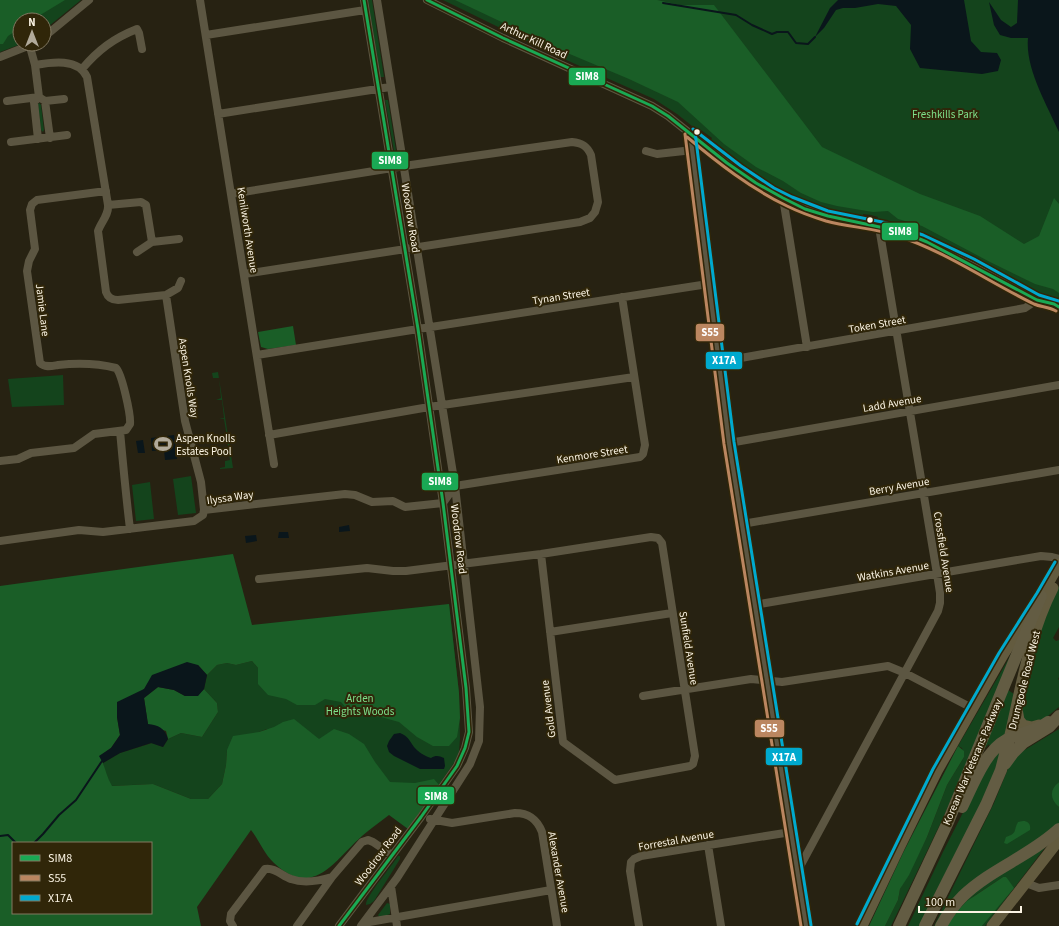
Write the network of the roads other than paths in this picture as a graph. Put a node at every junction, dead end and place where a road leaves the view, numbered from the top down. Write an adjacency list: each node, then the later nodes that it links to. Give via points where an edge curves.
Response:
1 (89, 0): 7 (street)
2 (200, 0): 8 (street, Kenilworth Avenue)
3 (364, 0): 6 (street, Woodrow Road)
4 (377, 0): 15 (street, Woodrow Road)
5 (427, 0): 21 (street, Arthur Kill Road, via 652,106)
6 (365, 10): 8 (street); 16 (street, Woodrow Road)
7 (52, 30)
8 (206, 35): 20 (street, Kenilworth Avenue)
9 (142, 49): 14 (street, via 137,29 114,39)
10 (13, 52): 12 (street)
11 (33, 52): 13 (street)
12 (0, 57)
13 (35, 65): 14 (street, via 60,62); 17 (street)
14 (82, 69): 30 (street, via 89,82)
15 (390, 87): 16 (street); 28 (street, Woodrow Road)
16 (378, 89): 20 (street); 29 (street, Woodrow Road)
17 (42, 99): 18 (street); 19 (street); 23 (street); 24 (street, via 34,102)
18 (64, 99)
19 (7, 101)
20 (218, 114): 31 (street, Kenilworth Avenue)
21 (690, 133): 26 (street); 32 (street, Arthur Kill Road, via 727,163)
22 (67, 135): 23 (street)
23 (50, 138): 24 (street)
24 (38, 139): 25 (street)
25 (11, 142)
26 (692, 150): 27 (street, via 657,154); 42 (street)
27 (646, 151)
28 (404, 167): 29 (street); 37 (street, Woodrow Road); 37 (street, via 572,142 584,145 591,155 598,202 590,218 580,222)
29 (392, 169): 31 (street); 38 (street, Woodrow Road)
30 (106, 191): 33 (street); 58 (street, Jamie Lane, via 37,200 32,204 30,210 35,249 27,271 41,365 78,363 116,368 120,374 131,422 128,429)
31 (231, 194): 40 (street, Kenilworth Avenue)
32 (783, 198): 34 (street, Arthur Kill Road, via 828,216); 50 (street)
33 (108, 205): 36 (street, via 141,202 146,205); 43 (street, via 98,231 108,296 118,300)
34 (879, 227): 45 (street, Arthur Kill Road, via 903,232 927,242); 49 (street, Crossfield Avenue)
35 (179, 239): 36 (street)
36 (152, 242): 39 (street)
37 (416, 247): 38 (street); 47 (street, Woodrow Road)
38 (405, 249): 40 (street); 48 (street, Woodrow Road)
39 (137, 252)
40 (244, 274): 51 (street, Kenilworth Avenue)
41 (181, 281): 43 (street, via 178,288)
42 (708, 284): 44 (street, Tynan Street); 52 (street)
43 (166, 295): 67 (street, Aspen Knolls Way, via 184,421 201,482)
44 (622, 297): 47 (street, Tynan Street); 53 (street, Kenmore Street)
45 (1038, 300): 46 (street, Arthur Kill Road); 49 (street, Token Street, via 1025,308)
46 (1059, 307)
47 (429, 327): 48 (street, Tynan Street); 55 (street, Woodrow Road)
48 (418, 328): 51 (street, Tynan Street); 56 (street, Woodrow Road)
49 (896, 332): 50 (street, Token Street); 57 (street, Crossfield Avenue)
50 (807, 347): 52 (street, Token Street)
51 (257, 355): 59 (street, Kenilworth Avenue)
52 (718, 362): 60 (street)
53 (634, 377): 55 (street); 64 (street, Kenmore Street, via 645,445 640,457)
54 (1059, 385): 57 (street, Ladd Avenue)
55 (441, 405): 56 (street); 64 (street, Woodrow Road)
56 (429, 407): 59 (street); 66 (street, Woodrow Road)
57 (909, 411): 60 (street, Ladd Avenue); 65 (street, Crossfield Avenue)
58 (120, 431): 61 (street, via 94,434 74,448 31,453 18,459); 69 (street)
59 (269, 435): 62 (street, Kenilworth Avenue)
60 (729, 442): 68 (street)
61 (0, 461)
62 (274, 464)
63 (1059, 470): 65 (street, Berry Avenue)
64 (454, 486): 66 (street); 73 (street, Woodrow Road)
65 (923, 493): 68 (street, Berry Avenue); 76 (street, Crossfield Avenue)
66 (443, 503): 67 (street, Ilyssa Way, via 405,507 393,501 372,502 345,494); 75 (street, Woodrow Road)
67 (204, 510): 69 (street, Ilyssa Way, via 203,515 194,521)
68 (742, 524): 80 (street)
69 (130, 529): 70 (street, Ilyssa Way, via 98,532 79,530)
70 (0, 541)
71 (541, 554): 73 (street); 81 (street, Sunfield Avenue, via 650,537 658,538 662,544); 82 (street, Gold Avenue)
72 (1059, 559): 76 (street, Watkins Avenue, via 1040,556)
73 (463, 564): 75 (street); 95 (street, Woodrow Road, via 480,707 479,741 470,764)
74 (1059, 564): 79 (main road, Drumgoole Road West)
75 (451, 566): 78 (street, via 406,571 367,568); 94 (street, Woodrow Road, via 469,732 456,766)
76 (937, 574): 80 (street, Watkins Avenue); 83 (street, Crossfield Avenue, via 940,598 938,611)
77 (1059, 578): 87 (main road, Drumgoole Road West, via 1034,634)
78 (258, 580)
79 (1041, 596): 88 (main road, Drumgoole Road West); 107 (highway, Korean War Veterans Parkway, via 948,822)
80 (754, 605): 84 (street)
81 (672, 613): 82 (street); 85 (street, Sunfield Avenue)
82 (550, 632): 92 (street, Gold Avenue, via 563,742 615,780)
83 (905, 673): 84 (street, via 883,666 782,682); 88 (street); 101 (street, Crossfield Avenue)
84 (767, 681): 85 (street, via 751,679); 97 (street)
85 (684, 690): 86 (street); 92 (street, Sunfield Avenue, via 695,756)
86 (642, 696)
87 (1016, 707): 90 (main road, via 1023,725 1032,727); 91 (main road, Drumgoole Road West)
88 (972, 708): 118 (main road, Drumgoole Road West, via 918,810)
89 (1059, 715): 90 (main road); 93 (highway, via 1049,727 1023,743)
90 (1048, 722): 91 (highway, via 1036,730)
91 (1009, 739): 93 (highway); 107 (highway, via 989,756 940,851)
92 (693, 764)
93 (1001, 770): 120 (highway, via 984,810)
94 (421, 817): 95 (street, Alexander Avenue); 100 (street, Woodrow Road)
95 (435, 820): 105 (street, Woodrow Road); 106 (street, Alexander Avenue, via 452,823 515,813 529,815 537,821 542,832)
96 (1059, 829): 121 (highway, via 972,889 958,901)
97 (791, 832): 99 (street, Forrestal Avenue); 101 (street)
98 (1059, 840): 103 (main road)
99 (708, 846): 115 (street, Forrestal Avenue, via 641,856 631,862 630,871); 116 (street)
100 (392, 855): 102 (street, via 373,842 365,841); 112 (street, Woodrow Road)
101 (797, 872): 117 (street)
102 (332, 877): 110 (street, via 317,881 298,881 271,868 265,869 231,914 230,921); 111 (street)
103 (1026, 884): 104 (street, via 1039,888); 122 (main road)
104 (1059, 885)
105 (391, 886): 108 (street); 109 (street, Woodrow Road)
106 (551, 890): 108 (street); 114 (street, Alexander Avenue)
107 (916, 890): 119 (highway, Korean War Veterans Parkway)
108 (396, 917): 109 (street); 113 (street)
109 (363, 924)
110 (233, 926)
111 (297, 926)
112 (339, 926)
113 (397, 926)
114 (557, 926)
115 (639, 926)
116 (721, 926)
117 (806, 926)
118 (862, 926)
119 (899, 926)
120 (925, 926)
121 (941, 926)
122 (992, 926)

